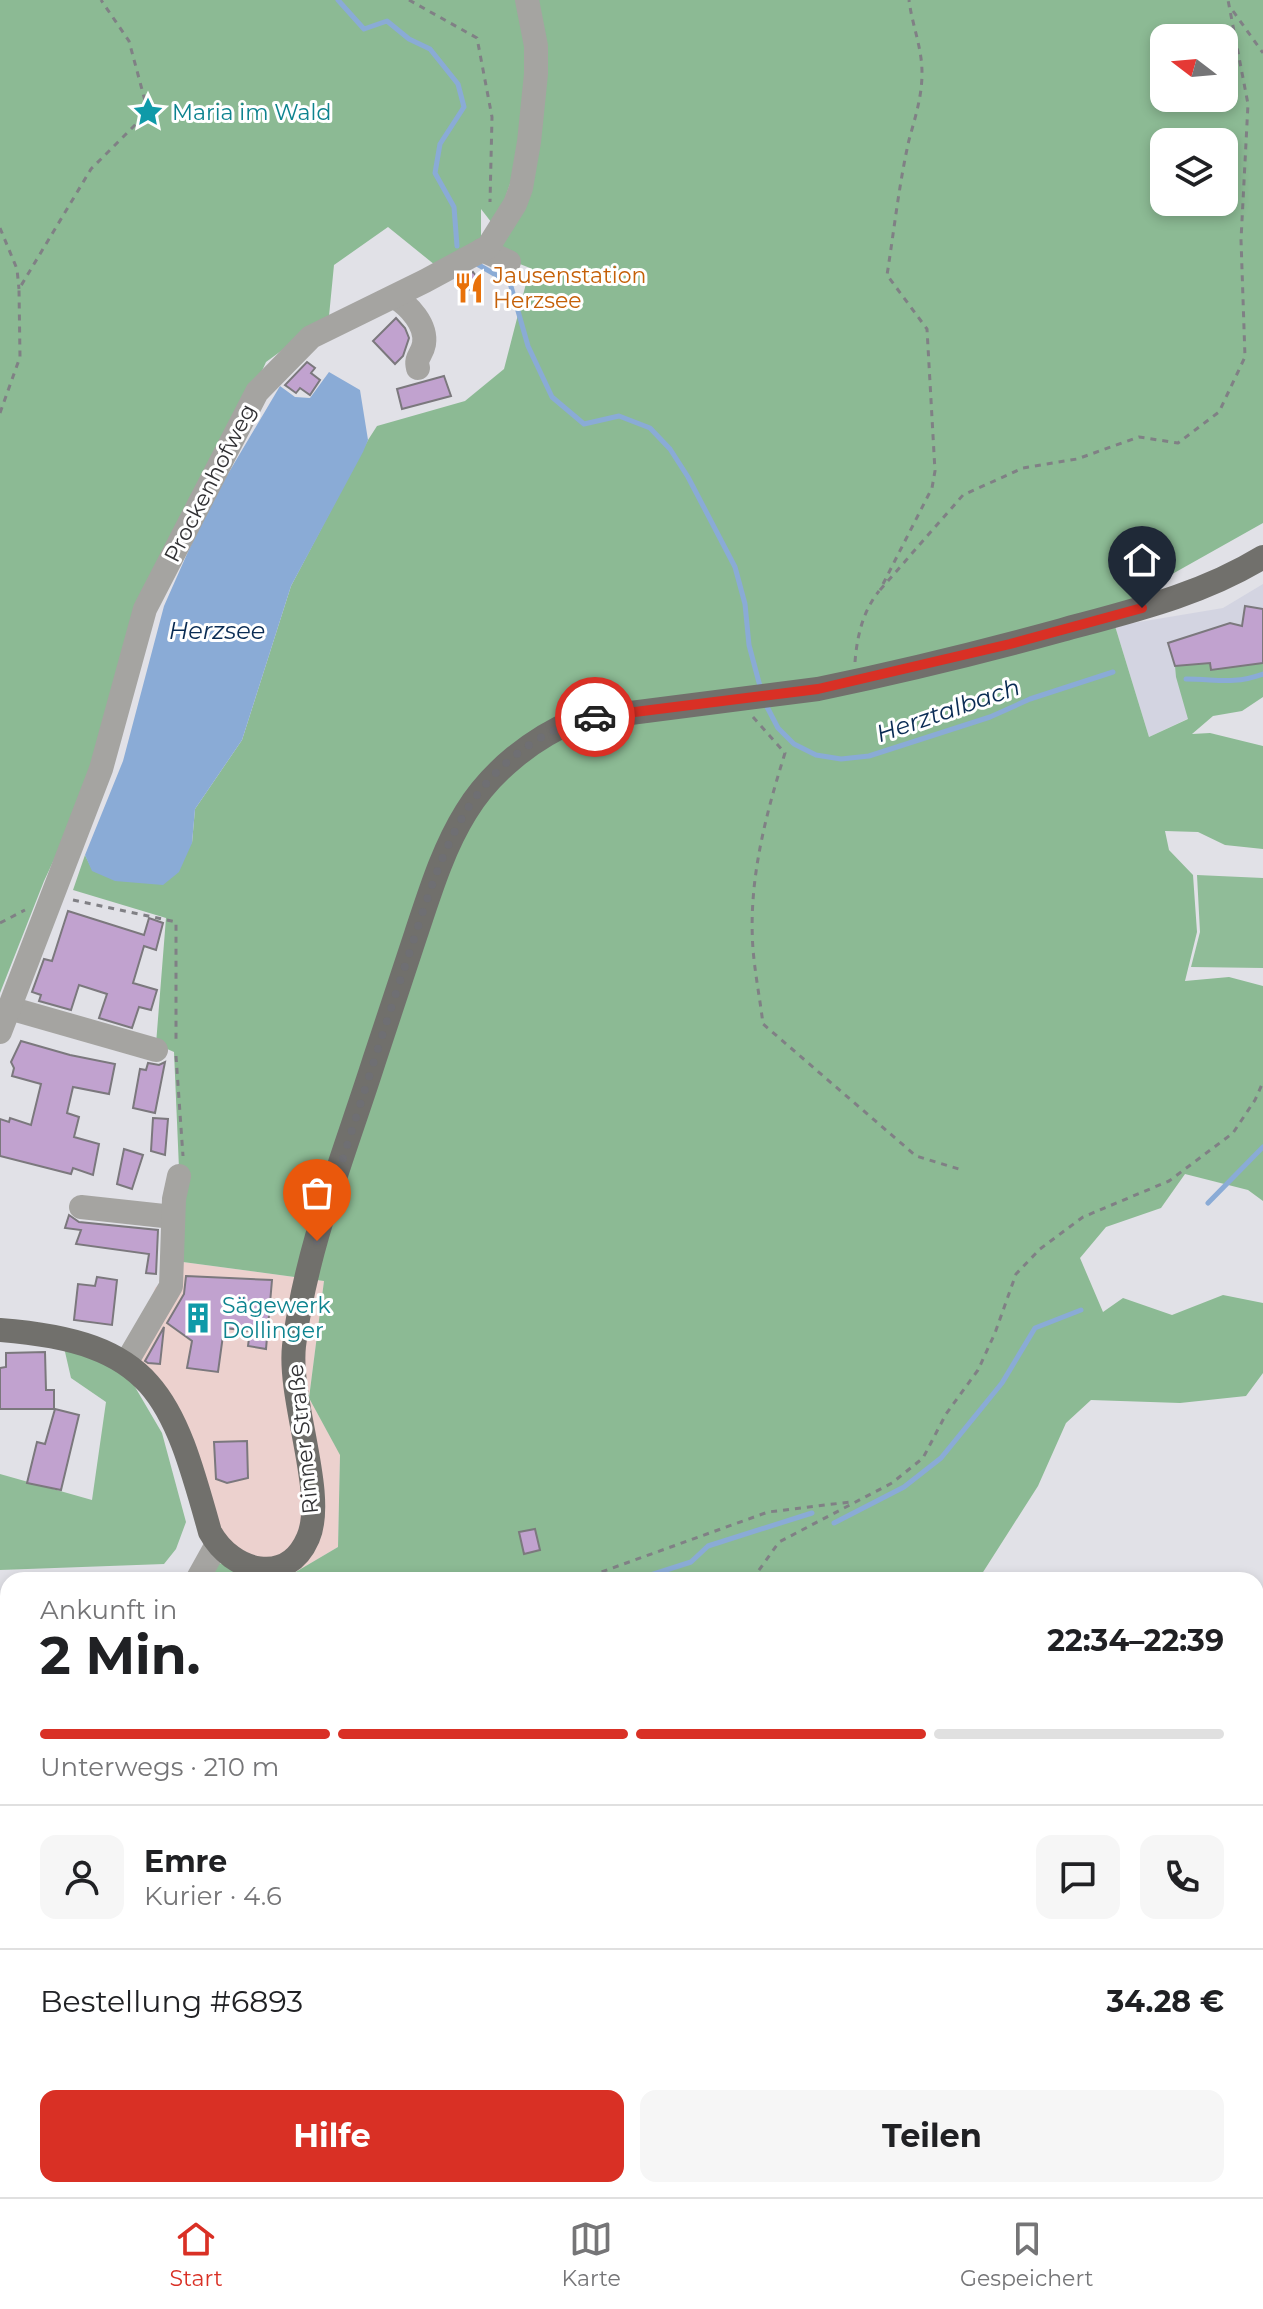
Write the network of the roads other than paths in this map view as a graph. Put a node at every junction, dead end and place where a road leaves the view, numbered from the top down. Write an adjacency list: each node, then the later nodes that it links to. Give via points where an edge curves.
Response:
1 (527, 0): 2 (street, Prockenhofweg, via 536,46 521,188)
2 (482, 250): 3 (street); 4 (street, Prockenhofweg)
3 (509, 262)
4 (394, 297): 5 (street, via 409,308 420,327 424,343); 7 (street, Prockenhofweg, via 311,337 257,392 145,609 101,769)
5 (418, 368)
6 (1263, 557): 15 (main road, Rinner Straße, via 1168,601 854,682 604,715 563,726 501,769 468,808 450,840 317,1241 294,1349 294,1389 314,1516 310,1533 292,1560 272,1569 246,1565)
7 (9, 1008): 8 (street); 9 (street)
8 (0, 1032)
9 (169, 1049)
10 (179, 1176): 12 (street)
11 (81, 1207): 12 (street)
12 (173, 1217): 14 (street, via 171,1286)
13 (0, 1330): 14 (main road, via 78,1341)
14 (126, 1363): 15 (main road, via 156,1393 179,1429)
15 (217, 1544): 16 (street)
16 (201, 1572)

